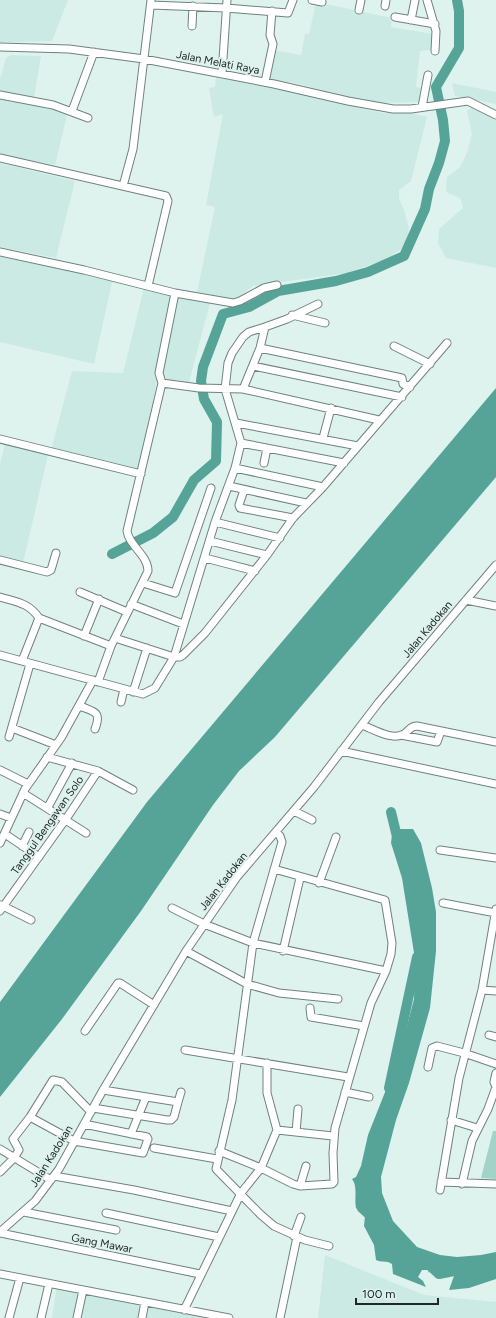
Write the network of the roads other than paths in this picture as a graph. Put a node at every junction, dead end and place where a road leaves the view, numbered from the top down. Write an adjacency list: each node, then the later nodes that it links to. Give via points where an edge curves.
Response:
1 (226, 0): 8 (street)
2 (293, 0): 10 (street, via 288,13)
3 (361, 0): 9 (street)
4 (415, 0): 12 (street)
5 (427, 0): 13 (street)
6 (151, 3): 7 (street); 18 (street)
7 (193, 6): 8 (street); 14 (street)
8 (226, 8): 10 (street); 19 (street)
9 (359, 10)
10 (272, 11): 21 (street, via 270,35 273,44)
11 (395, 17): 12 (street)
12 (411, 20): 13 (street)
13 (435, 24): 16 (street)
14 (192, 26)
15 (0, 49): 17 (street, Jalan Melati Raya, via 62,48)
16 (435, 51)
17 (94, 52): 18 (street, Jalan Melati Raya); 24 (street)
18 (144, 59): 19 (street, Jalan Melati Raya); 28 (street, via 133,149)
19 (222, 74): 21 (street, Jalan Melati Raya)
20 (428, 75): 23 (street)
21 (264, 82): 23 (street, Jalan Melati Raya, via 368,105 402,110)
22 (0, 95): 24 (street)
23 (422, 107): 25 (street, Jalan Melati Raya, via 472,102)
24 (72, 111): 26 (street)
25 (496, 115)
26 (88, 118)
27 (0, 158): 28 (street)
28 (123, 186): 31 (street, via 166,196 168,199)
29 (0, 252): 31 (street)
30 (277, 285): 32 (street, via 259,290 237,303)
31 (148, 286): 32 (street)
32 (175, 293): 42 (street, via 159,373)
33 (318, 304): 34 (street)
34 (292, 315): 35 (street); 36 (street)
35 (325, 323)
36 (265, 327): 39 (street); 44 (street, via 249,332 232,353)
37 (447, 343): 40 (street)
38 (394, 346): 40 (street)
39 (260, 348): 41 (street); 43 (street, via 402,378 403,384)
40 (430, 364): 43 (street)
41 (253, 366): 45 (street); 46 (street)
42 (162, 384): 44 (street); 58 (street)
43 (410, 387): 46 (street)
44 (225, 388): 45 (street); 49 (street)
45 (244, 389): 47 (street)
46 (402, 397): 48 (street)
47 (331, 408): 48 (street); 50 (street)
48 (379, 420): 53 (street)
49 (236, 423): 50 (street); 52 (street)
50 (323, 438): 53 (street)
51 (0, 439): 58 (street)
52 (241, 443): 54 (street); 57 (street)
53 (358, 446): 56 (street)
54 (267, 448): 55 (street); 56 (street)
55 (264, 463)
56 (344, 463): 60 (street)
57 (235, 468): 59 (street); 60 (street)
58 (141, 474): 74 (street, via 127,531 146,560 148,571)
59 (229, 486): 62 (street); 65 (street)
60 (323, 487): 63 (street)
61 (211, 488): 74 (street, via 174,593)
62 (244, 490): 63 (street); 64 (street, via 240,508)
63 (306, 503): 64 (street)
64 (293, 518): 66 (street)
65 (215, 522): 66 (street); 67 (street)
66 (280, 538): 69 (street)
67 (210, 541): 69 (street); 70 (street)
68 (56, 553): 71 (street, via 51,570 47,572)
69 (267, 555): 73 (street)
70 (205, 558): 73 (street); 83 (street)
71 (0, 560)
72 (496, 565): 78 (street, Jalan Kadokan)
73 (254, 571): 89 (street, via 205,633 183,655)
74 (143, 583): 79 (street)
75 (80, 592): 77 (street)
76 (0, 597): 82 (street, via 30,606)
77 (99, 599): 81 (street); 84 (street)
78 (466, 600): 80 (street); 97 (street, Jalan Kadokan)
79 (131, 604): 81 (street); 83 (street)
80 (496, 606)
81 (127, 612): 85 (street)
82 (38, 616): 84 (street); 90 (street)
83 (183, 624): 89 (street)
84 (84, 636): 86 (street)
85 (115, 638): 86 (street); 87 (street)
86 (111, 646): 92 (street)
87 (147, 648): 89 (street); 94 (street)
88 (0, 655): 90 (street)
89 (174, 657): 94 (street, via 152,691 143,694)
90 (22, 661): 91 (street)
91 (30, 664): 92 (street); 98 (street)
92 (95, 681): 93 (street); 96 (street)
93 (124, 689): 94 (street); 95 (street)
94 (133, 692)
95 (121, 702)
96 (80, 706): 99 (street, via 98,715); 104 (street)
97 (362, 725): 101 (street, via 392,735); 105 (street, Jalan Kadokan)
98 (12, 728): 102 (street); 104 (street)
99 (94, 729)
100 (440, 731): 101 (street, via 413,726); 101 (street, via 437,742); 103 (street)
101 (401, 735)
102 (8, 737)
103 (496, 742)
104 (56, 745): 106 (street)
105 (341, 751): 111 (street); 115 (street, Jalan Kadokan)
106 (47, 757): 107 (street); 110 (street)
107 (72, 763): 109 (street); 114 (street)
108 (0, 770): 110 (street)
109 (98, 771): 112 (street); 118 (street, Tanggul Bengawan Solo)
110 (28, 784): 113 (street)
111 (496, 784)
112 (133, 790)
113 (23, 793): 114 (street); 117 (street)
114 (48, 808): 118 (street)
115 (294, 811): 119 (street); 121 (street, Jalan Kadokan)
116 (0, 814): 117 (street)
117 (11, 818): 123 (street)
118 (66, 820): 122 (street); 128 (street, Tanggul Bengawan Solo)
119 (312, 820)
120 (29, 832): 126 (street)
121 (276, 832): 130 (street, via 282,842); 138 (street, Jalan Kadokan, via 237,877)
122 (86, 833)
123 (5, 834): 125 (street); 126 (street)
124 (336, 837): 132 (street)
125 (0, 843)
126 (22, 846): 128 (street)
127 (440, 850): 129 (street)
128 (39, 857): 134 (street, Tanggul Bengawan Solo)
129 (496, 858)
130 (274, 869): 131 (street); 139 (street)
131 (300, 878): 132 (street); 140 (street)
132 (320, 883): 142 (street, via 385,900 392,943)
133 (443, 903): 136 (street)
134 (1, 908): 137 (street)
135 (172, 908): 138 (street)
136 (496, 911): 144 (street)
137 (31, 920)
138 (204, 924): 139 (street); 141 (street, Jalan Kadokan)
139 (253, 943): 140 (street); 143 (street)
140 (283, 950): 142 (street)
141 (186, 951): 143 (street); 147 (street, Jalan Kadokan)
142 (386, 971): 149 (street, via 371,1003)
143 (247, 984): 146 (street, via 279,993); 153 (street)
144 (482, 990): 145 (street); 152 (street)
145 (496, 991)
146 (338, 999)
147 (154, 1005): 150 (street, via 118,983); 160 (street, Jalan Kadokan)
148 (310, 1008): 149 (street, via 311,1017)
149 (364, 1026): 158 (street)
150 (85, 1031)
151 (185, 1050): 153 (street)
152 (464, 1053): 155 (street); 156 (street, via 434,1046 430,1052); 170 (street)
153 (237, 1058): 154 (street); 180 (street, via 232,1100)
154 (267, 1063): 158 (street); 173 (street, via 268,1093)
155 (496, 1064)
156 (428, 1067)
157 (496, 1073): 159 (street)
158 (348, 1077): 162 (street)
159 (496, 1086): 172 (street, via 488,1109)
160 (103, 1090): 163 (street); 167 (street, Jalan Kadokan)
161 (181, 1092): 165 (street)
162 (345, 1092): 164 (street); 176 (street)
163 (146, 1097): 165 (street); 168 (street)
164 (369, 1097)
165 (178, 1102): 168 (street, via 171,1120)
166 (298, 1108): 174 (street)
167 (92, 1110): 168 (street); 169 (street, via 62,1082 53,1080); 171 (street, Jalan Kadokan)
168 (139, 1115): 175 (street)
169 (30, 1116): 177 (street); 181 (street, via 13,1139 19,1150)
170 (451, 1120): 172 (street); 187 (street)
171 (84, 1124): 175 (street); 177 (street, Jalan Kadokan)
172 (477, 1128): 188 (street)
173 (277, 1130): 174 (street); 184 (street)
174 (296, 1132): 176 (street)
175 (131, 1134): 177 (street, via 148,1138 143,1153)
176 (333, 1136): 190 (street, via 334,1182)
177 (74, 1141): 186 (street, Jalan Kadokan)
178 (154, 1148): 182 (street)
179 (0, 1149): 181 (street)
180 (219, 1151): 182 (street); 184 (street)
181 (14, 1158): 185 (street); 186 (street)
182 (217, 1159): 192 (street, via 218,1172)
183 (306, 1166): 190 (street)
184 (261, 1168): 190 (street); 192 (street)
185 (0, 1172)
186 (53, 1178): 193 (street, via 134,1190); 194 (street, Jalan Kadokan)
187 (441, 1182): 188 (street); 191 (street)
188 (462, 1184): 189 (street)
189 (496, 1184)
190 (300, 1186)
191 (440, 1190)
192 (241, 1194): 193 (street); 199 (street, via 267,1221)
193 (232, 1211): 200 (street)
194 (24, 1212): 197 (street); 198 (street, Jalan Kadokan)
195 (106, 1213): 200 (street)
196 (301, 1217): 199 (street)
197 (116, 1230)
198 (0, 1232): 203 (street, Gang Mawar)
199 (295, 1236): 201 (street); 214 (street)
200 (219, 1237): 203 (street)
201 (329, 1246)
202 (0, 1274): 204 (street)
203 (200, 1274): 208 (street)
204 (20, 1278): 205 (street); 209 (street)
205 (49, 1284): 206 (street); 210 (street)
206 (83, 1290): 207 (street); 211 (street)
207 (145, 1302): 208 (street); 212 (street)
208 (184, 1310): 213 (street)
209 (10, 1318)
210 (41, 1318)
211 (77, 1318)
212 (142, 1318)
213 (229, 1318)
214 (280, 1318)

